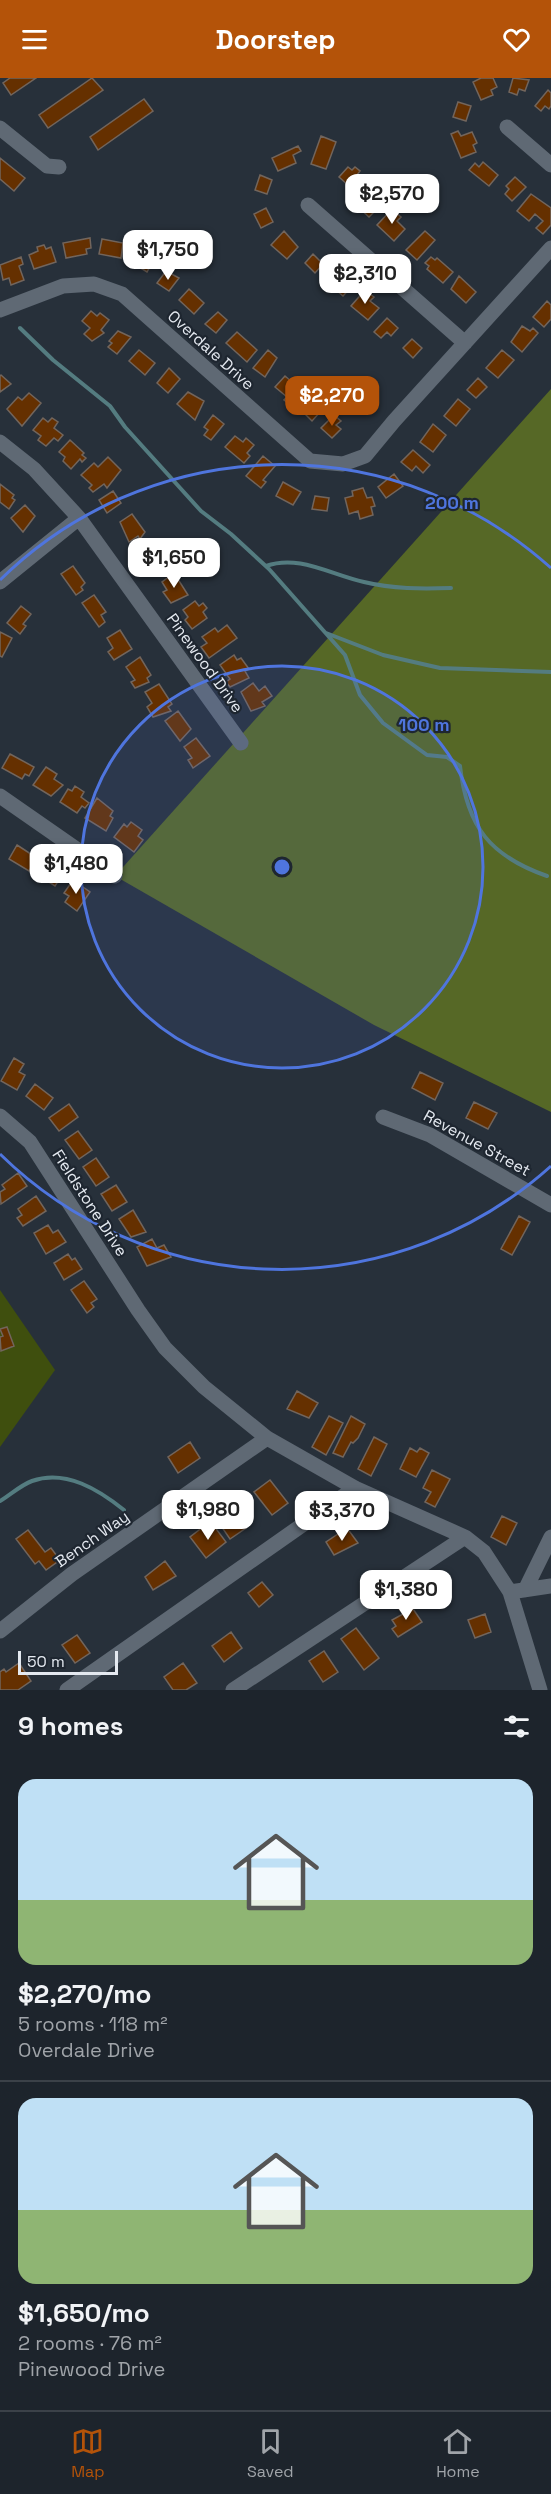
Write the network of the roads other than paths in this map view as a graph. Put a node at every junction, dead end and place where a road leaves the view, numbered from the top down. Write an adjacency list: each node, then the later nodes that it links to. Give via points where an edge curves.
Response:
1 (0, 128): 4 (street, via 47,166)
2 (507, 128): 3 (street)
3 (551, 165)
4 (59, 167)
5 (308, 204): 8 (street)
6 (551, 248): 8 (street, Overdale Drive)
7 (0, 310): 8 (street, Overdale Drive, via 63,286 94,284 122,294 310,462 321,464 343,464 365,456)
8 (465, 343)
9 (0, 442): 10 (street, Pinewood Drive, via 34,469)
10 (79, 518): 11 (street); 12 (street, Pinewood Drive)
11 (0, 582)
12 (241, 743)
13 (0, 796): 14 (street)
14 (115, 876)
15 (0, 1116): 18 (street, Fieldstone Drive, via 30,1142 165,1348 204,1388)
16 (383, 1118): 17 (street, Revenue Street, via 430,1135)
17 (551, 1205)
18 (267, 1438): 19 (street, Fieldstone Drive); 24 (street, Bench Way, via 72,1574)
19 (355, 1488): 20 (street, Fieldstone Drive); 25 (street)
20 (465, 1537): 23 (street, Fieldstone Drive, via 484,1552); 26 (street)
21 (551, 1537): 23 (street)
22 (551, 1586): 23 (street)
23 (518, 1591): 27 (street, Fieldstone Drive)
24 (0, 1631)
25 (67, 1690)
26 (233, 1690)
27 (540, 1690)

